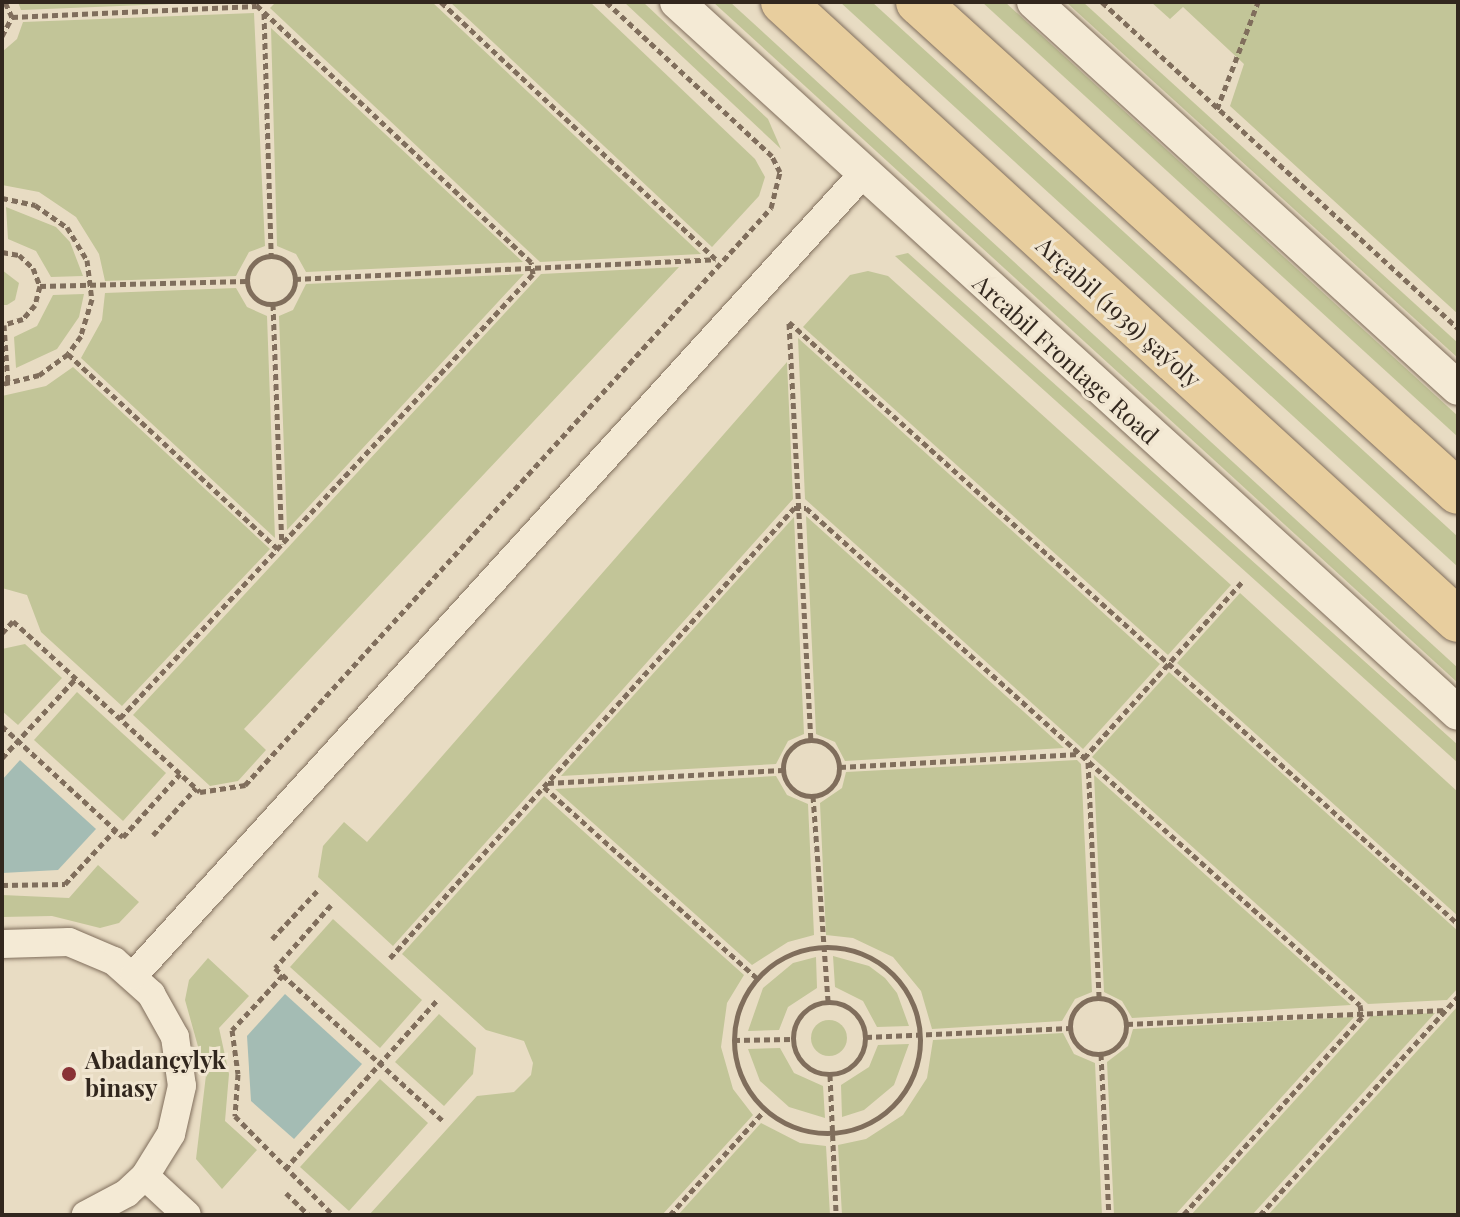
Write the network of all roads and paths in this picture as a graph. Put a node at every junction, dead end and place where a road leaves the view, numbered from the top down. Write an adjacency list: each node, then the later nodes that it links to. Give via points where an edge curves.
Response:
1 (5, 2): 12 (path)
2 (268, 2): 11 (path)
3 (441, 2): 19 (path)
4 (606, 2): 19 (path, via 772,156 780,172 771,208)
5 (677, 2): 15 (street, Arcabil Frontage Road)
6 (783, 2): 35 (main road, Arçabil (1939) şaýoly)
7 (918, 2): 31 (main road)
8 (1034, 2): 30 (street)
9 (1102, 2): 14 (path)
10 (1258, 2): 14 (path)
11 (259, 8): 12 (path); 18 (path); 20 (path)
12 (12, 17): 13 (path)
13 (2, 36)
14 (1217, 109): 27 (path)
15 (862, 175): 39 (street, Arcabil Frontage Road); 62 (street)
16 (2, 198): 24 (path, via 35,205 67,227 87,260)
17 (2, 252): 23 (path, via 19,255 33,268)
18 (271, 256): 21 (path, via 289,264); 22 (path, via 252,265)
19 (718, 262): 20 (path); 50 (path, via 245,785 200,792)
20 (532, 268): 21 (path); 33 (path, via 533,274)
21 (295, 279): 25 (path, via 290,295)
22 (247, 281): 24 (path); 25 (path, via 253,296)
23 (40, 286): 24 (path); 26 (path, via 35,305 23,319)
24 (92, 287): 28 (path, via 88,318)
25 (273, 304): 33 (path)
26 (3, 325): 29 (path)
27 (1458, 328)
28 (68, 354): 29 (path, via 39,375); 33 (path)
29 (5, 384)
30 (1458, 388)
31 (1458, 492)
32 (799, 508): 37 (path, via 789,322); 42 (path); 44 (path, via 806,508); 49 (path)
33 (280, 546): 40 (path)
34 (1242, 582): 37 (path)
35 (1458, 620)
36 (2, 633): 38 (path, via 13,621)
37 (1169, 663): 44 (path); 57 (path)
38 (76, 678): 40 (path); 43 (path)
39 (1458, 713)
40 (120, 719): 48 (path)
41 (2, 726): 43 (path)
42 (811, 740): 46 (path, via 832,749); 47 (path, via 788,752)
43 (18, 741): 45 (path); 52 (path)
44 (1083, 757): 46 (path); 65 (path); 69 (path)
45 (2, 758)
46 (840, 767): 51 (path, via 834,786)
47 (783, 770): 49 (path); 51 (path, via 790,788)
48 (180, 774): 50 (path); 52 (path, via 123,837)
49 (545, 785): 61 (path); 64 (path)
50 (196, 788): 53 (path)
51 (813, 796): 60 (path)
52 (116, 829): 54 (path, via 65,884)
53 (153, 835)
54 (2, 885)
55 (317, 891): 58 (path)
56 (331, 905): 63 (path, via 275,968)
57 (1458, 924)
58 (272, 939)
59 (2, 944): 62 (street, via 69,942 92,949)
60 (821, 947): 64 (path, via 793,953); 68 (path); 73 (path, via 850,950 885,967 910,997)
61 (390, 958)
62 (134, 975): 84 (street, via 165,1014 181,1074 171,1134)
63 (283, 975): 78 (path); 83 (path, via 232,1030 238,1074 235,1116 281,1158)
64 (757, 978): 76 (path, via 739,1007)
65 (1099, 997): 71 (path, via 1119,1006); 72 (path, via 1075,1009)
66 (1458, 997): 70 (path)
67 (437, 1000): 78 (path)
68 (828, 1001): 74 (path, via 854,1012); 75 (path, via 803,1013)
69 (1361, 1010): 70 (path); 71 (path); 93 (path, via 1362,1017)
70 (1446, 1010): 94 (path)
71 (1127, 1024): 77 (path, via 1121,1043)
72 (1070, 1028): 73 (path); 77 (path, via 1078,1045)
73 (920, 1035): 74 (path); 82 (path, via 915,1073 894,1106 862,1127)
74 (866, 1037): 79 (path, via 862,1055 849,1069)
75 (792, 1039): 76 (path); 79 (path, via 805,1064)
76 (734, 1040): 80 (path, via 744,1083)
77 (1101, 1054): 92 (path)
78 (380, 1063): 81 (path); 83 (path)
79 (830, 1075): 82 (path)
80 (765, 1110): 82 (path, via 804,1131); 90 (path)
81 (443, 1121)
82 (832, 1133): 91 (path)
83 (285, 1170): 89 (path)
84 (145, 1176): 86 (street, via 127,1193); 87 (street)
85 (286, 1193): 88 (path)
86 (86, 1215)
87 (187, 1215)
88 (309, 1215)
89 (333, 1215)
90 (670, 1215)
91 (836, 1215)
92 (1109, 1215)
93 (1183, 1215)
94 (1260, 1215)

